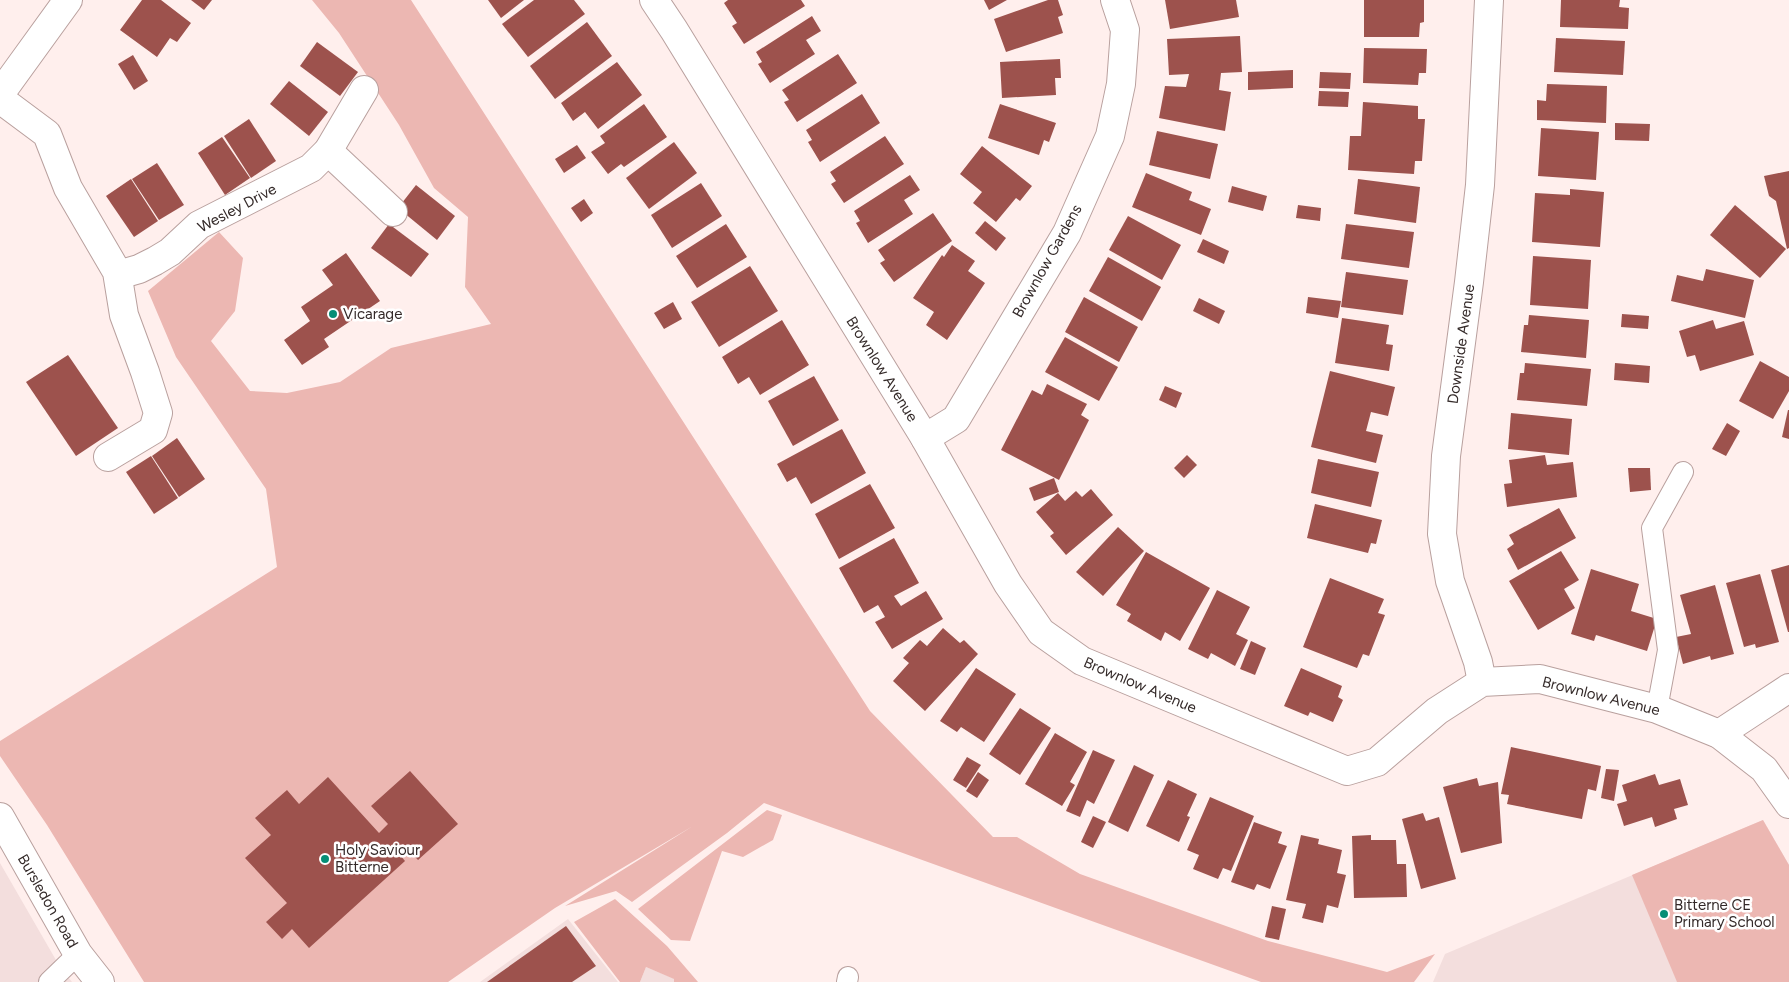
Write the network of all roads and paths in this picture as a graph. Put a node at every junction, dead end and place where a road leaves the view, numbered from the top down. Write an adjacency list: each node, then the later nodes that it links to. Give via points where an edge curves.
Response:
1 (68, 0): 6 (street)
2 (654, 0): 11 (street, Brownlow Avenue)
3 (1115, 0): 11 (street, Brownlow Gardens, via 1125,30 1122,84 1110,136 1067,233 956,419)
4 (1488, 0): 14 (street, Downside Avenue, via 1480,185 1446,456 1442,534 1450,581)
5 (364, 90): 8 (street, Wesley Drive)
6 (0, 94)
7 (0, 99): 10 (street, via 47,134 68,188)
8 (328, 150): 9 (street); 10 (street, Wesley Drive, via 310,168 199,225 170,252 155,261)
9 (394, 212)
10 (118, 275): 12 (street, via 124,315 158,413 153,430)
11 (925, 438): 14 (street, Brownlow Avenue, via 1008,584 1041,632 1082,661 1347,771 1377,762 1437,711)
12 (108, 457)
13 (1683, 472): 16 (lane, via 1652,528 1668,650)
14 (1482, 682): 16 (street, Brownlow Avenue, via 1540,679)
15 (1789, 688): 17 (street)
16 (1657, 709): 17 (street, Brownlow Avenue)
17 (1719, 734): 18 (street, Brownlow Avenue, via 1764,769)
18 (1789, 804)
19 (3, 828): 20 (street, Bursledon Road)
20 (78, 954): 21 (lane); 22 (street, Bursledon Road)
21 (49, 982)
22 (100, 982)

